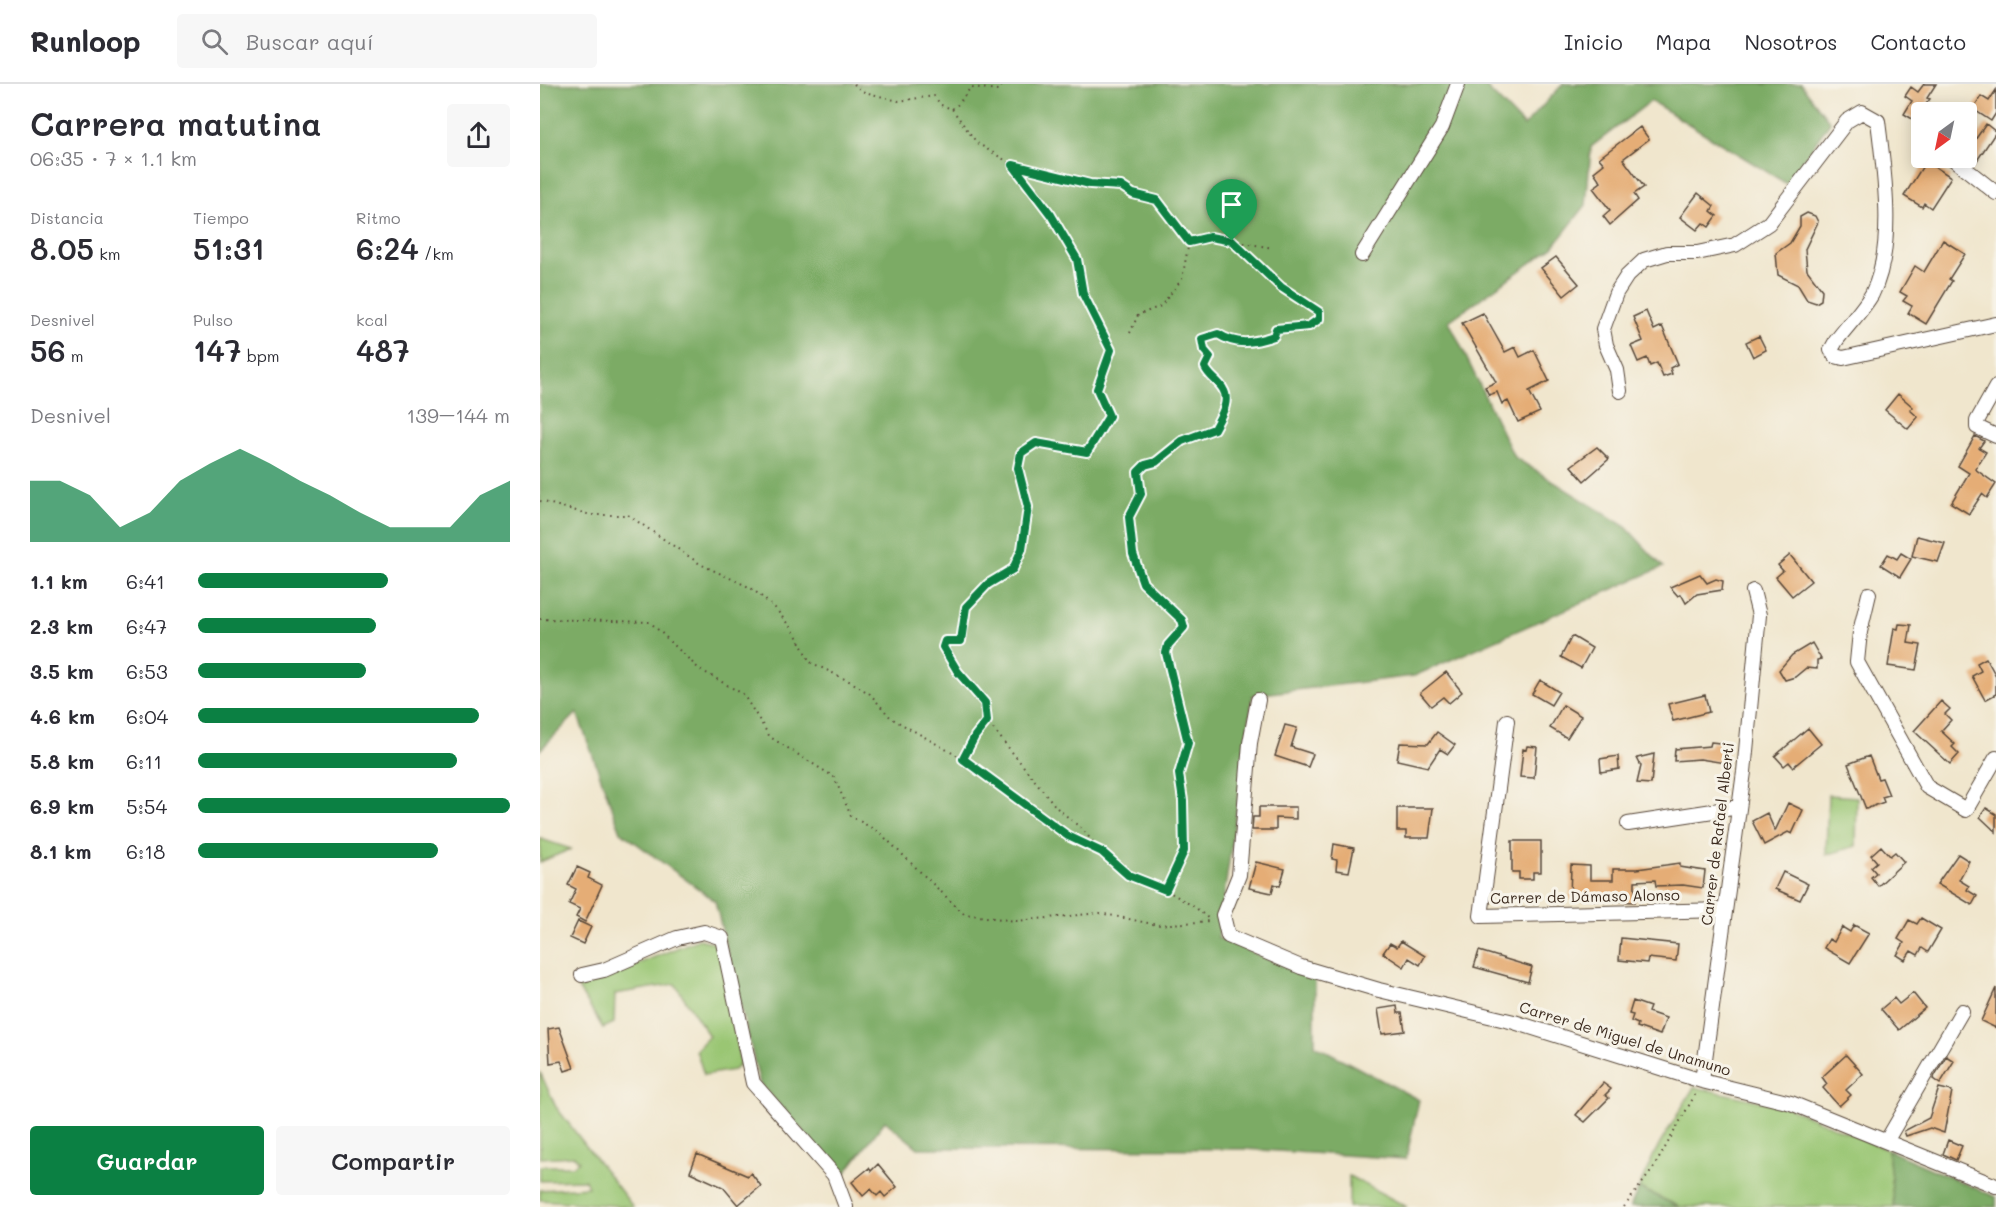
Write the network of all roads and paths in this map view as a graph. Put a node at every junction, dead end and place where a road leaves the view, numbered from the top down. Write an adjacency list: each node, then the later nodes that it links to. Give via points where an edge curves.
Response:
1 (854, 84): 4 (path, via 861,91 898,101 934,96 941,105)
2 (1003, 84): 4 (path, via 998,90 972,87 961,104)
3 (1458, 84): 11 (street, via 1442,127)
4 (952, 109): 5 (path, via 978,143)
5 (1013, 165): 9 (path, via 1090,184 1121,186 1133,194 1157,200); 22 (path, via 1051,215 1077,259 1083,294 1111,350 1097,389 1109,416 1087,452 1036,443 1021,453 1018,468 1028,507 1022,549 1013,569 988,584 966,607 961,641 945,641 943,647 958,672 985,703)
6 (1965, 168): 7 (street)
7 (1996, 193)
8 (1232, 241): 9 (path, via 1210,237); 10 (path); 29 (path, via 1281,287 1319,312 1319,319 1309,326 1276,329 1274,336 1249,344 1229,341 1218,334 1202,339 1210,357 1205,367 1209,377 1223,389 1226,405 1214,429 1182,441 1138,472 1141,494 1129,517 1133,554 1143,583 1182,620 1184,627 1166,653 1188,743 1179,774 1184,851)
9 (1189, 242): 13 (path, via 1182,279 1161,306 1138,315)
10 (1273, 248)
11 (1362, 255)
12 (1996, 324): 15 (street, via 1843,358 1834,356 1831,350 1836,341 1872,294 1884,253 1885,176 1878,122 1862,112 1847,121 1769,223 1735,244 1644,260 1626,276 1611,303 1603,329)
13 (1130, 333)
14 (1996, 387): 16 (street, via 1977,427)
15 (1620, 391)
16 (1996, 436)
17 (540, 501): 25 (path, via 591,515 628,515 700,564 751,588 775,608 795,633 810,662 853,683 870,694 891,718)
18 (1753, 591): 26 (street, Carrer de Rafael Alberti, via 1759,615)
19 (1869, 594): 24 (street, via 1857,662 1927,787 1966,810)
20 (540, 619): 29 (path, via 650,622 699,669 743,694 770,737 834,777 851,816 880,833 964,914 1016,921 1100,913 1157,925 1211,921)
21 (1258, 700): 33 (street, Carrer de Miguel de Unamuno, via 1250,743 1239,875 1223,915 1228,936 1301,967 1350,982 1514,1022)
22 (987, 721): 25 (path); 28 (path, via 1057,808)
23 (1507, 721): 30 (street, Carrer de Dámaso Alonso, via 1480,916)
24 (1996, 758)
25 (963, 759): 28 (path, via 1068,836)
26 (1739, 807): 27 (street); 30 (street, Carrer de Rafael Alberti)
27 (1628, 824)
28 (1102, 852): 29 (path, via 1128,875)
29 (1166, 890)
30 (1725, 910): 33 (street, Carrer de Rafael Alberti)
31 (582, 975): 36 (street, via 604,970 677,938 704,932 722,938 753,1083 834,1175)
32 (1962, 1011): 34 (street)
33 (1702, 1081): 34 (street, Carrer de Miguel de Unamuno, via 1791,1103); 37 (path, via 1653,1169)
34 (1887, 1140): 35 (street, Carrer de Miguel de Unamuno)
35 (1996, 1186)
36 (846, 1207)
37 (1624, 1207)

